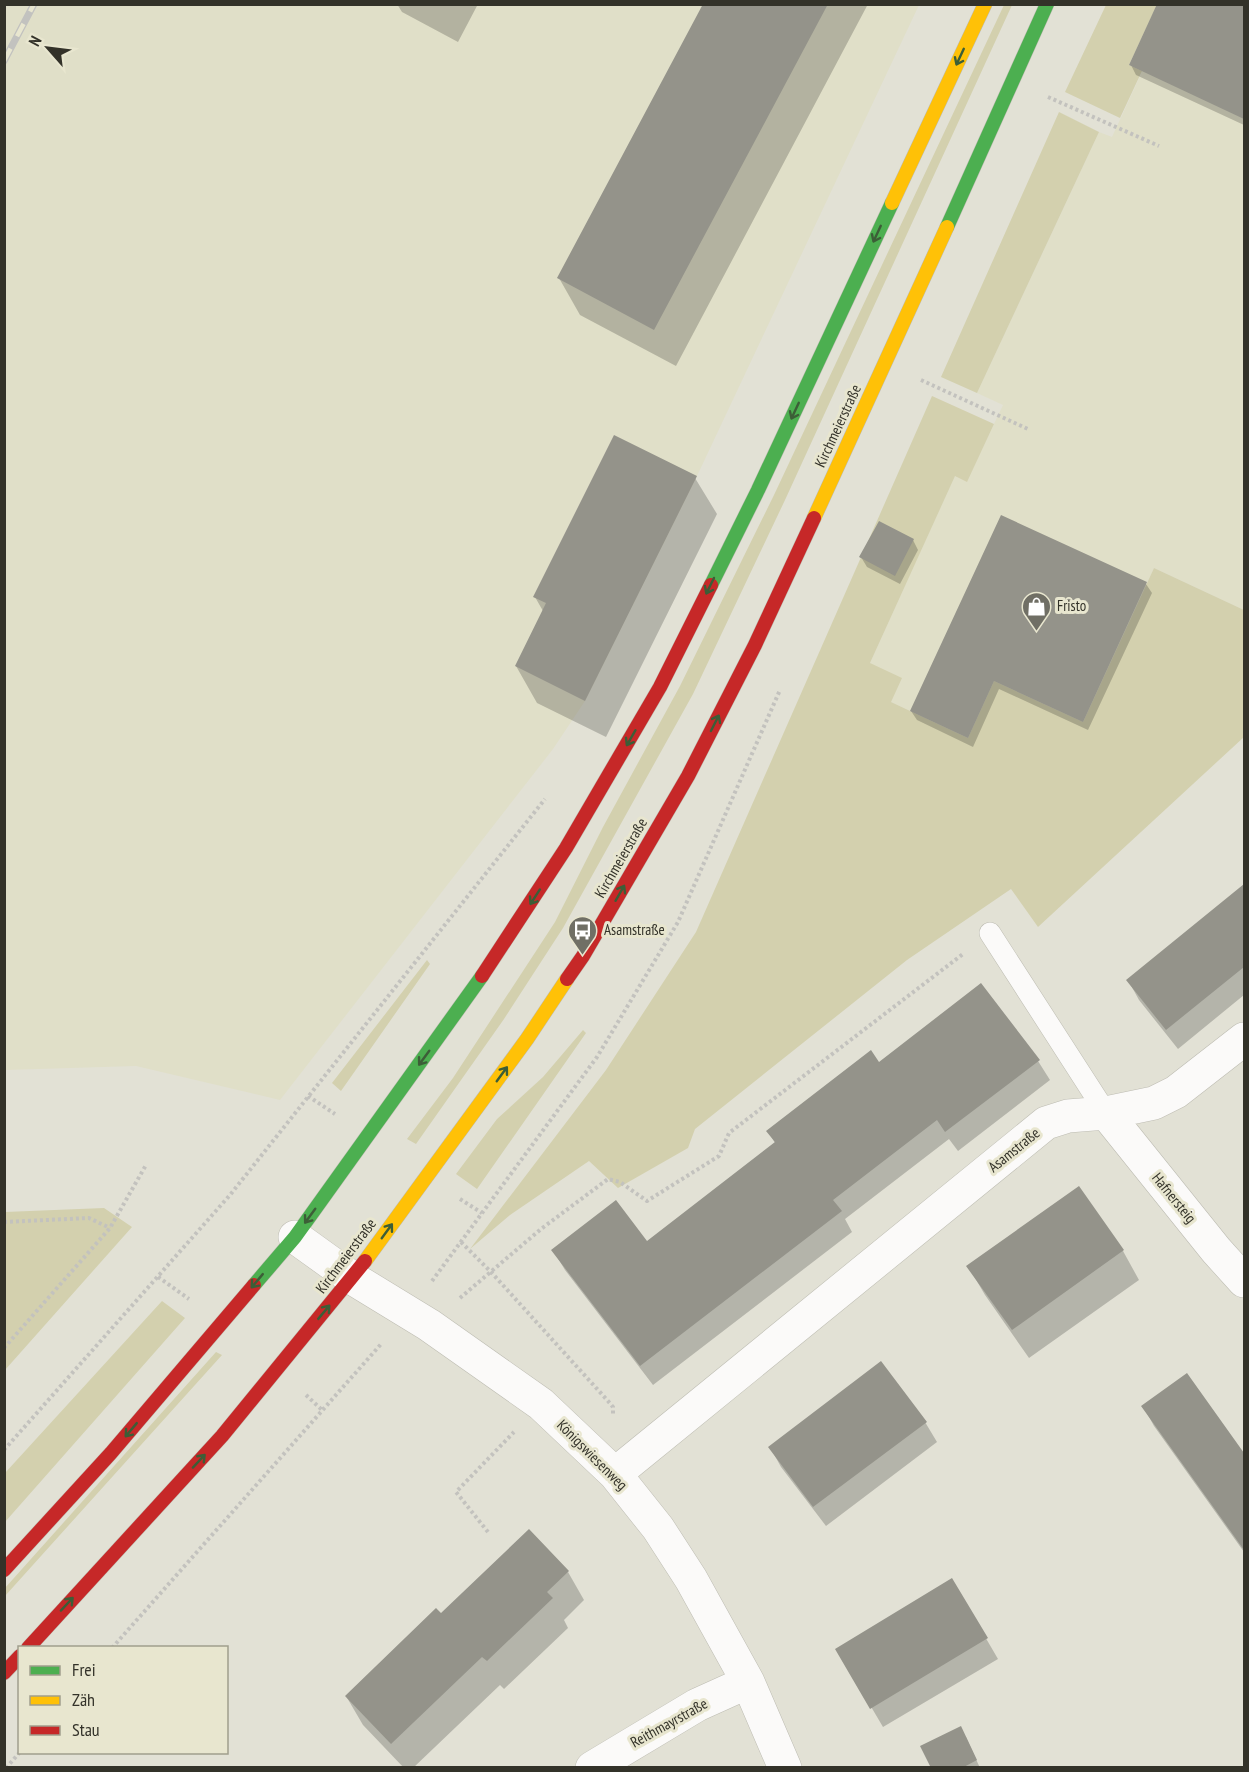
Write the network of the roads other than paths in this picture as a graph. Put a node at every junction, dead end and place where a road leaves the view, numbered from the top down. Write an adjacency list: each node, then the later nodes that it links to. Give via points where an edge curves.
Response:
1 (985, 4): 6 (main road, one-way to 6, via 660,687 566,848 496,957)
2 (1047, 4): 7 (main road, Kirchmeierstraße, one-way to 2, via 577,965 688,776 755,645)
3 (990, 933): 5 (lane)
4 (1245, 1039): 5 (street, Asamstraße, via 1176,1092 1154,1102)
5 (1106, 1113): 8 (street, Hafnersteig); 9 (street, Asamstraße, via 1068,1116 1046,1123)
6 (295, 1237): 7 (street, Königswiesenweg); 10 (main road, one-way to 10, via 111,1453)
7 (352, 1278): 9 (street, Königswiesenweg, via 429,1325 541,1404); 11 (main road, Kirchmeierstraße, one-way to 7, via 222,1436)
8 (1245, 1281)
9 (615, 1474): 14 (street, Königswiesenweg, via 691,1578)
10 (4, 1570)
11 (29, 1646)
12 (18, 1658): 13 (main road)
13 (4, 1673)
14 (748, 1682): 15 (street, Reithmayrstraße, via 697,1706); 16 (street, Königswiesenweg)
15 (592, 1767)
16 (785, 1767)

